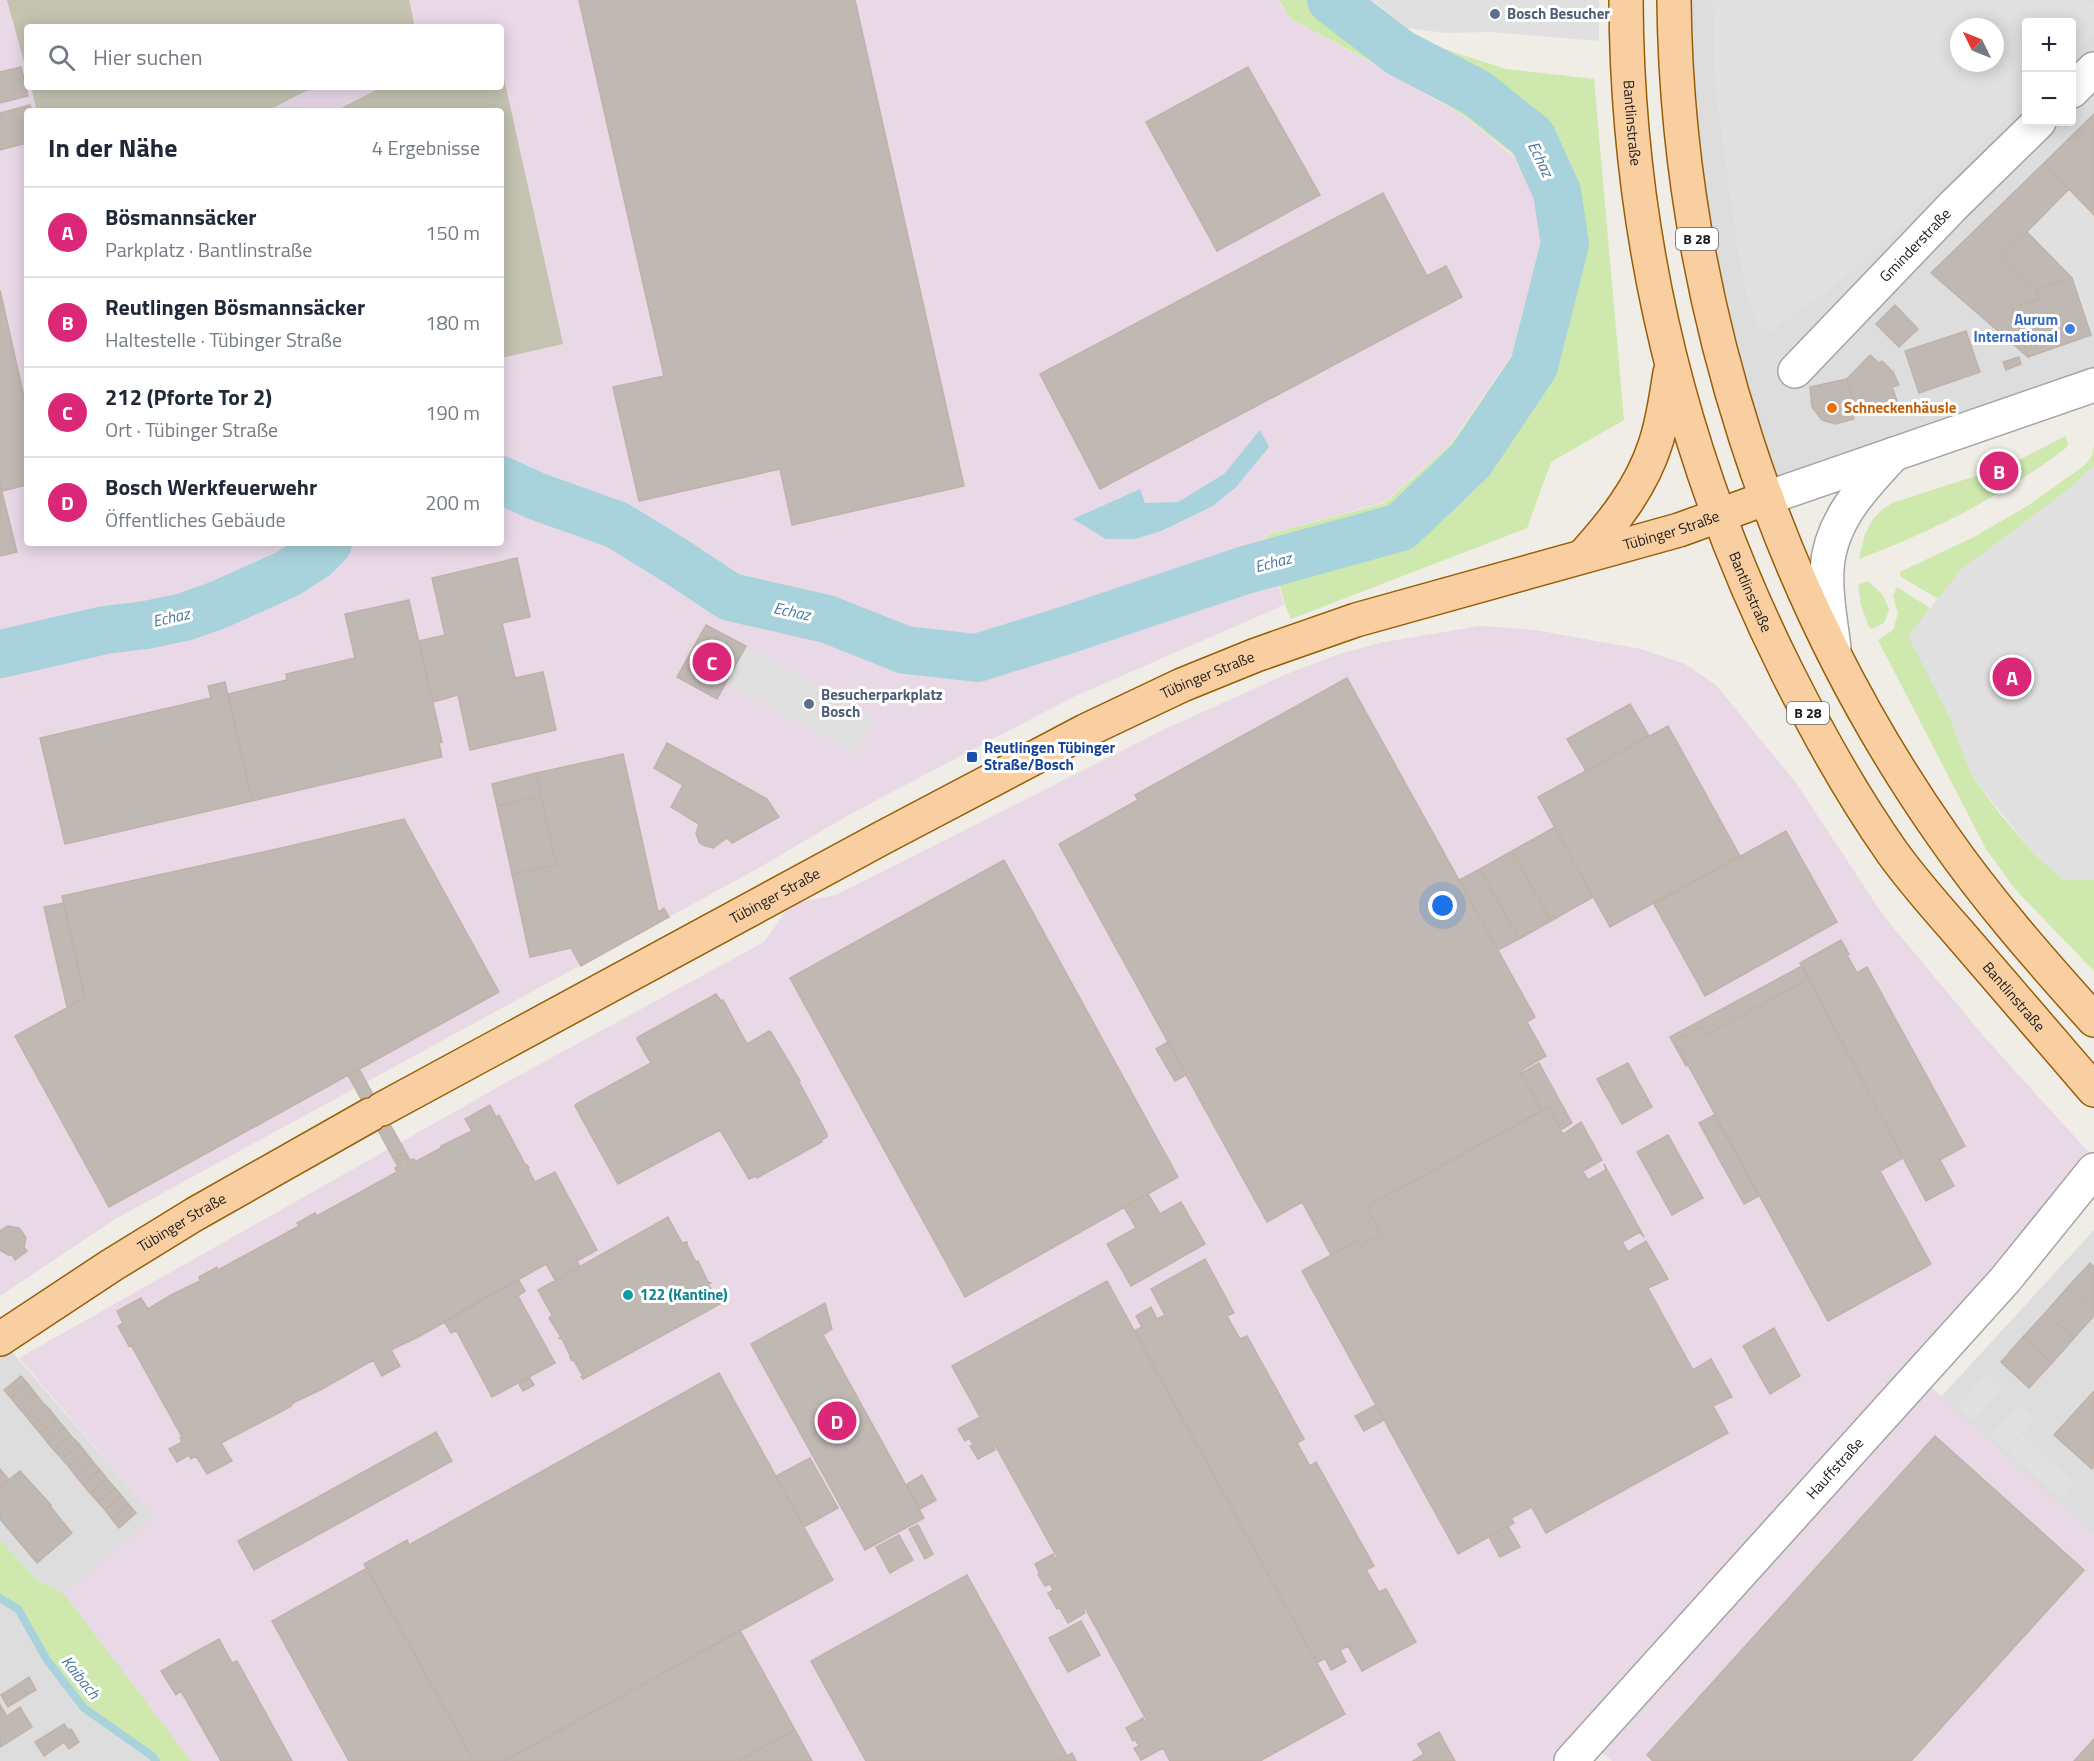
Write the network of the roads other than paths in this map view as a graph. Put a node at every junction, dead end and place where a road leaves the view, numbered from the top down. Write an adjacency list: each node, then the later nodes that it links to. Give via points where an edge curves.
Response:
1 (1626, 0): 6 (main road, Bantlinstraße / B 28, via 1640,208)
2 (1674, 0): 10 (main road, B 28, via 1681,126 1701,265 1731,391)
3 (2094, 69): 4 (street)
4 (2076, 87)
5 (2035, 126): 7 (street, Gminderstraße)
6 (1672, 365): 11 (main road, Bantlinstraße / B 28); 12 (main road, via 1660,427 1647,466 1622,512)
7 (1795, 371)
8 (2094, 385): 9 (street, Tübinger Straße)
9 (1895, 453): 10 (street, Tübinger Straße); 13 (street, via 1854,500 1832,540 1827,571)
10 (1767, 498): 11 (main road, Tübinger Straße); 13 (main road, B 28)
11 (1718, 516): 12 (main road, Tübinger Straße); 15 (main road, Bantlinstraße / B 28, via 1758,613 1802,702 1874,825 1909,874)
12 (1583, 556): 17 (main road, Tübinger Straße, via 1356,620 1238,662 1085,731 376,1112 195,1214)
13 (1834, 654): 14 (main road, B 28, via 1883,743 1943,837)
14 (2094, 1020)
15 (2094, 1090)
16 (2094, 1170): 18 (street, Hauffstraße, via 2005,1280)
17 (0, 1339)
18 (1571, 1761)

